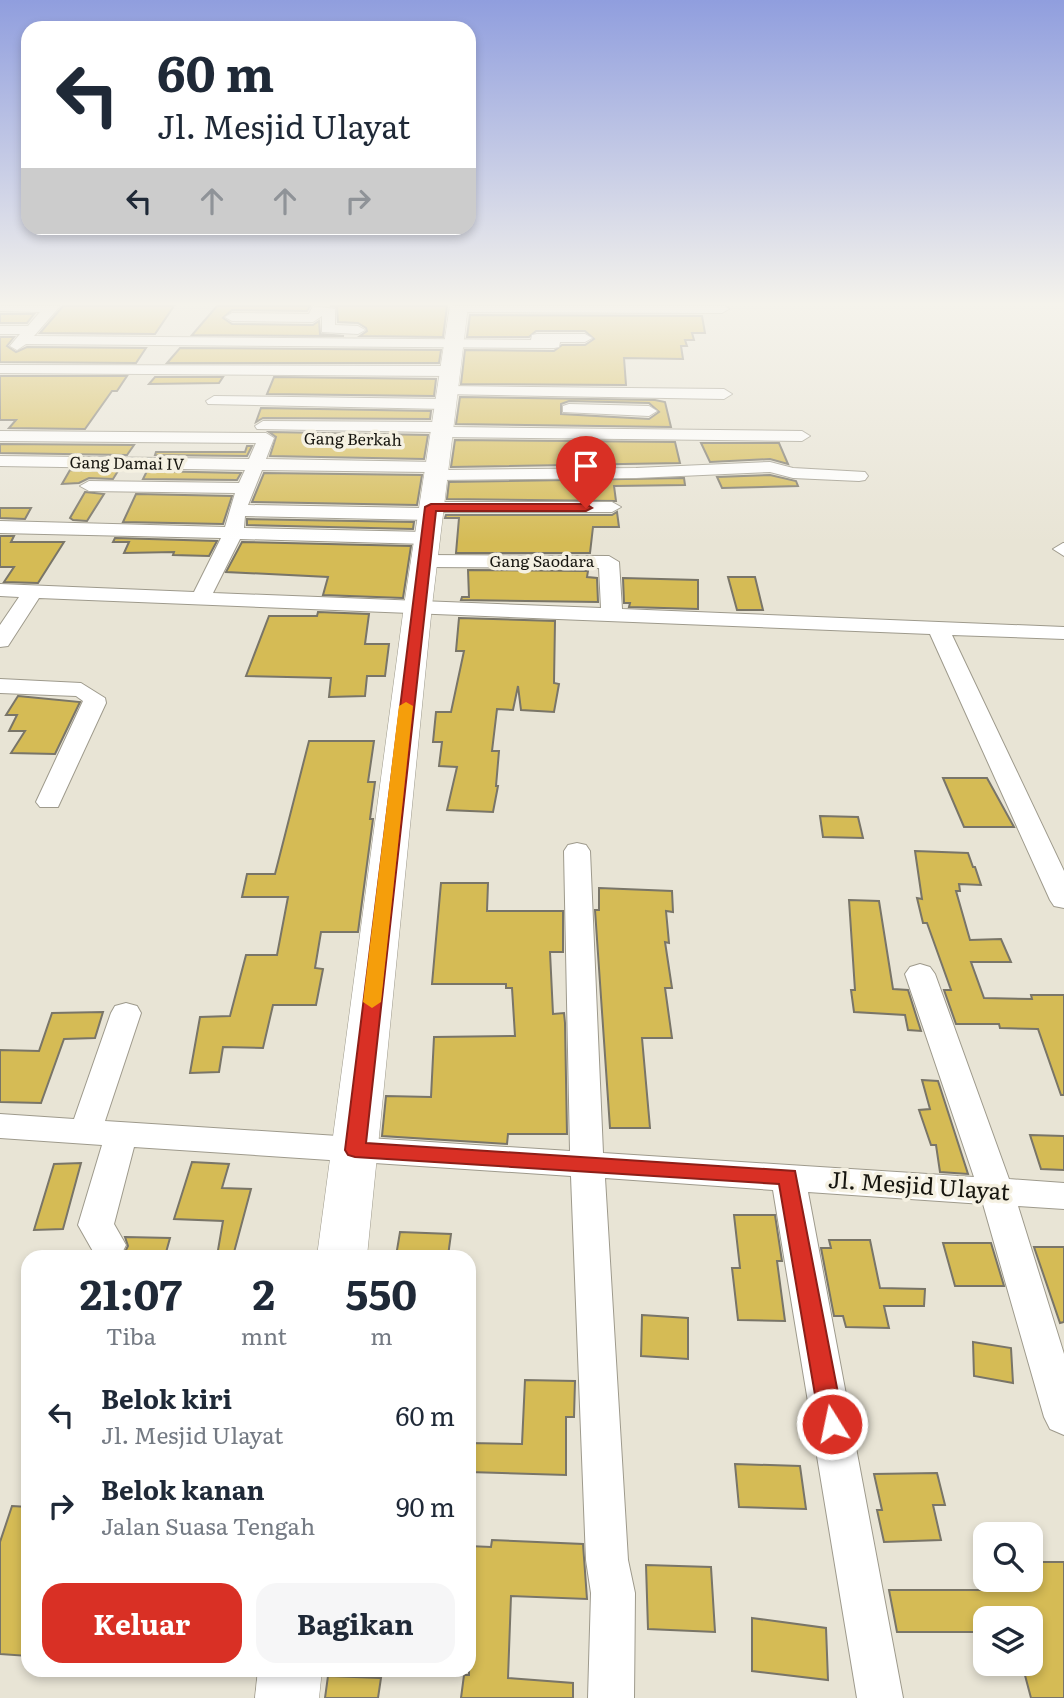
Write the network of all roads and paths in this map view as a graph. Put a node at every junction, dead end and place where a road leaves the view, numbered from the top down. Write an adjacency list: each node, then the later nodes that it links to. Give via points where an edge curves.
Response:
1 (420, 385): 11 (street)
2 (441, 385): 13 (street, Gang Berkah)
3 (444, 385): 18 (street, Gang Damai IV)
4 (449, 385): 24 (street)
5 (454, 385): 19 (street, via 636,473 770,467 801,474)
6 (455, 385): 16 (street)
7 (464, 385): 15 (street)
8 (465, 385): 12 (street)
9 (505, 385): 10 (street)
10 (724, 394)
11 (214, 401)
12 (649, 411)
13 (264, 432): 14 (street); 18 (street)
14 (0, 436)
15 (802, 436)
16 (629, 450)
17 (0, 461): 18 (street, Gang Damai IV)
18 (254, 465): 21 (street)
19 (859, 476)
20 (89, 486): 21 (street)
21 (245, 488): 23 (street)
22 (612, 508): 24 (street)
23 (237, 510): 24 (street); 26 (street)
24 (431, 511): 27 (street)
25 (0, 527): 26 (street)
26 (234, 531): 27 (street); 30 (street)
27 (425, 550): 31 (street); 32 (street, Gang Saodara, via 605,561 610,564)
28 (0, 590): 29 (street)
29 (33, 592): 30 (street); 35 (street)
30 (200, 599): 31 (street)
31 (418, 606): 32 (street); 45 (street)
32 (612, 611): 33 (street)
33 (938, 628): 34 (street); 39 (street)
34 (1064, 633)
35 (0, 641)
36 (0, 686): 37 (street, via 81,690 94,698)
37 (49, 802)
38 (577, 851): 46 (street)
39 (1064, 900)
40 (920, 974): 48 (street)
41 (126, 1013): 43 (street)
42 (0, 1126): 43 (street, Jl. Mesjid Ulayat)
43 (85, 1133): 44 (street, Jl. Mesjid Ulayat)
44 (121, 1135): 45 (street, Jl. Mesjid Ulayat); 50 (street, via 96,1226)
45 (355, 1150): 46 (street, Jl. Mesjid Ulayat); 51 (street)
46 (587, 1165): 47 (street, Jl. Mesjid Ulayat); 55 (street, via 607,1560 613,1592)
47 (788, 1177): 48 (street, Jl. Mesjid Ulayat); 56 (street)
48 (996, 1191): 49 (street, Jl. Mesjid Ulayat); 52 (street)
49 (1064, 1196)
50 (108, 1245)
51 (343, 1250)
52 (1064, 1417)
53 (289, 1677): 54 (street)
54 (287, 1698)
55 (611, 1698)
56 (880, 1698)

